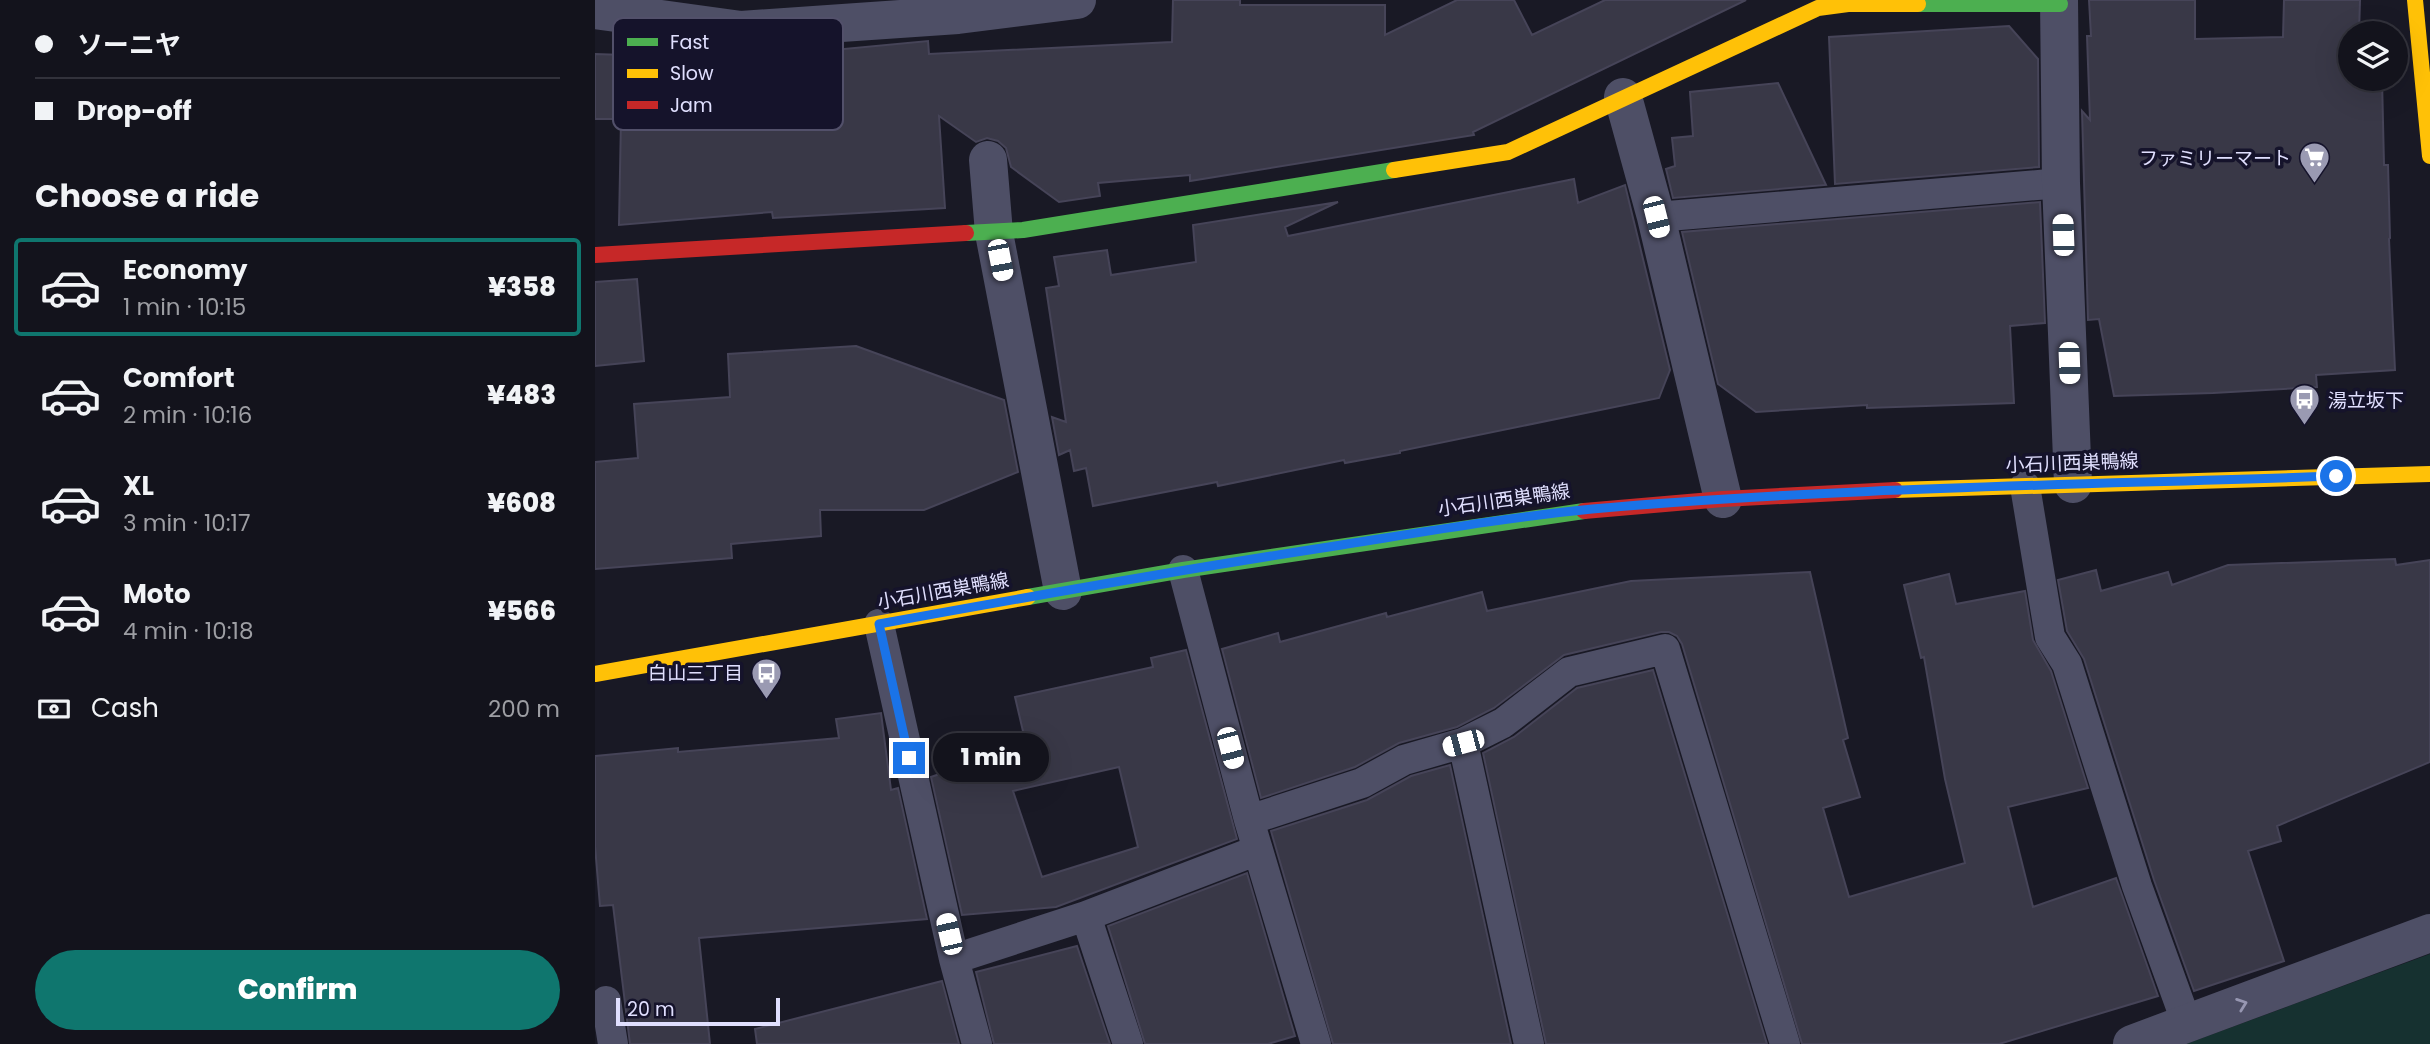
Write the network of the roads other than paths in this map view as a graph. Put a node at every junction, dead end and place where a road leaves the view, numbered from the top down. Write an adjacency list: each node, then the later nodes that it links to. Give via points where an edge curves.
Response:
1 (1077, 0): 6 (street)
2 (2415, 0): 7 (main road)
3 (2059, 2): 8 (main road, via 1818,8); 11 (street)
4 (595, 10): 5 (street)
5 (653, 18)
6 (843, 23)
7 (2425, 57): 9 (main road)
8 (1623, 97): 12 (street); 13 (main road, via 1508,152)
9 (2430, 156)
10 (988, 160): 13 (street)
11 (2061, 183): 12 (lane); 16 (street)
12 (1656, 217): 18 (street)
13 (994, 233): 14 (main road); 20 (street)
14 (595, 255)
15 (2430, 474): 16 (main road, 小石川西巣鴨線)
16 (2073, 484): 17 (main road, 小石川西巣鴨線)
17 (2025, 486): 18 (main road, 小石川西巣鴨線); 30 (lane, via 2050,637 2067,664 2137,886)
18 (1723, 499): 19 (main road, 小石川西巣鴨線, via 1588,510)
19 (1183, 570): 20 (main road, 小石川西巣鴨線); 24 (lane)
20 (1063, 591): 21 (main road, 小石川西巣鴨線)
21 (879, 624): 22 (main road, 小石川西巣鴨線); 28 (lane)
22 (595, 674)
23 (1463, 743): 24 (lane, via 1404,760 1362,783); 35 (lane); 36 (lane, via 1503,723 1569,672 1665,649)
24 (1249, 820): 25 (lane)
25 (1258, 850): 26 (lane); 34 (lane)
26 (1086, 916): 28 (lane); 33 (lane)
27 (2430, 933): 30 (street, one-way to 27)
28 (954, 959): 32 (lane)
29 (606, 1001): 31 (lane)
30 (2187, 1024): 37 (street)
31 (613, 1044)
32 (977, 1044)
33 (1128, 1044)
34 (1316, 1044)
35 (1529, 1044)
36 (1785, 1044)
37 (2132, 1044)

